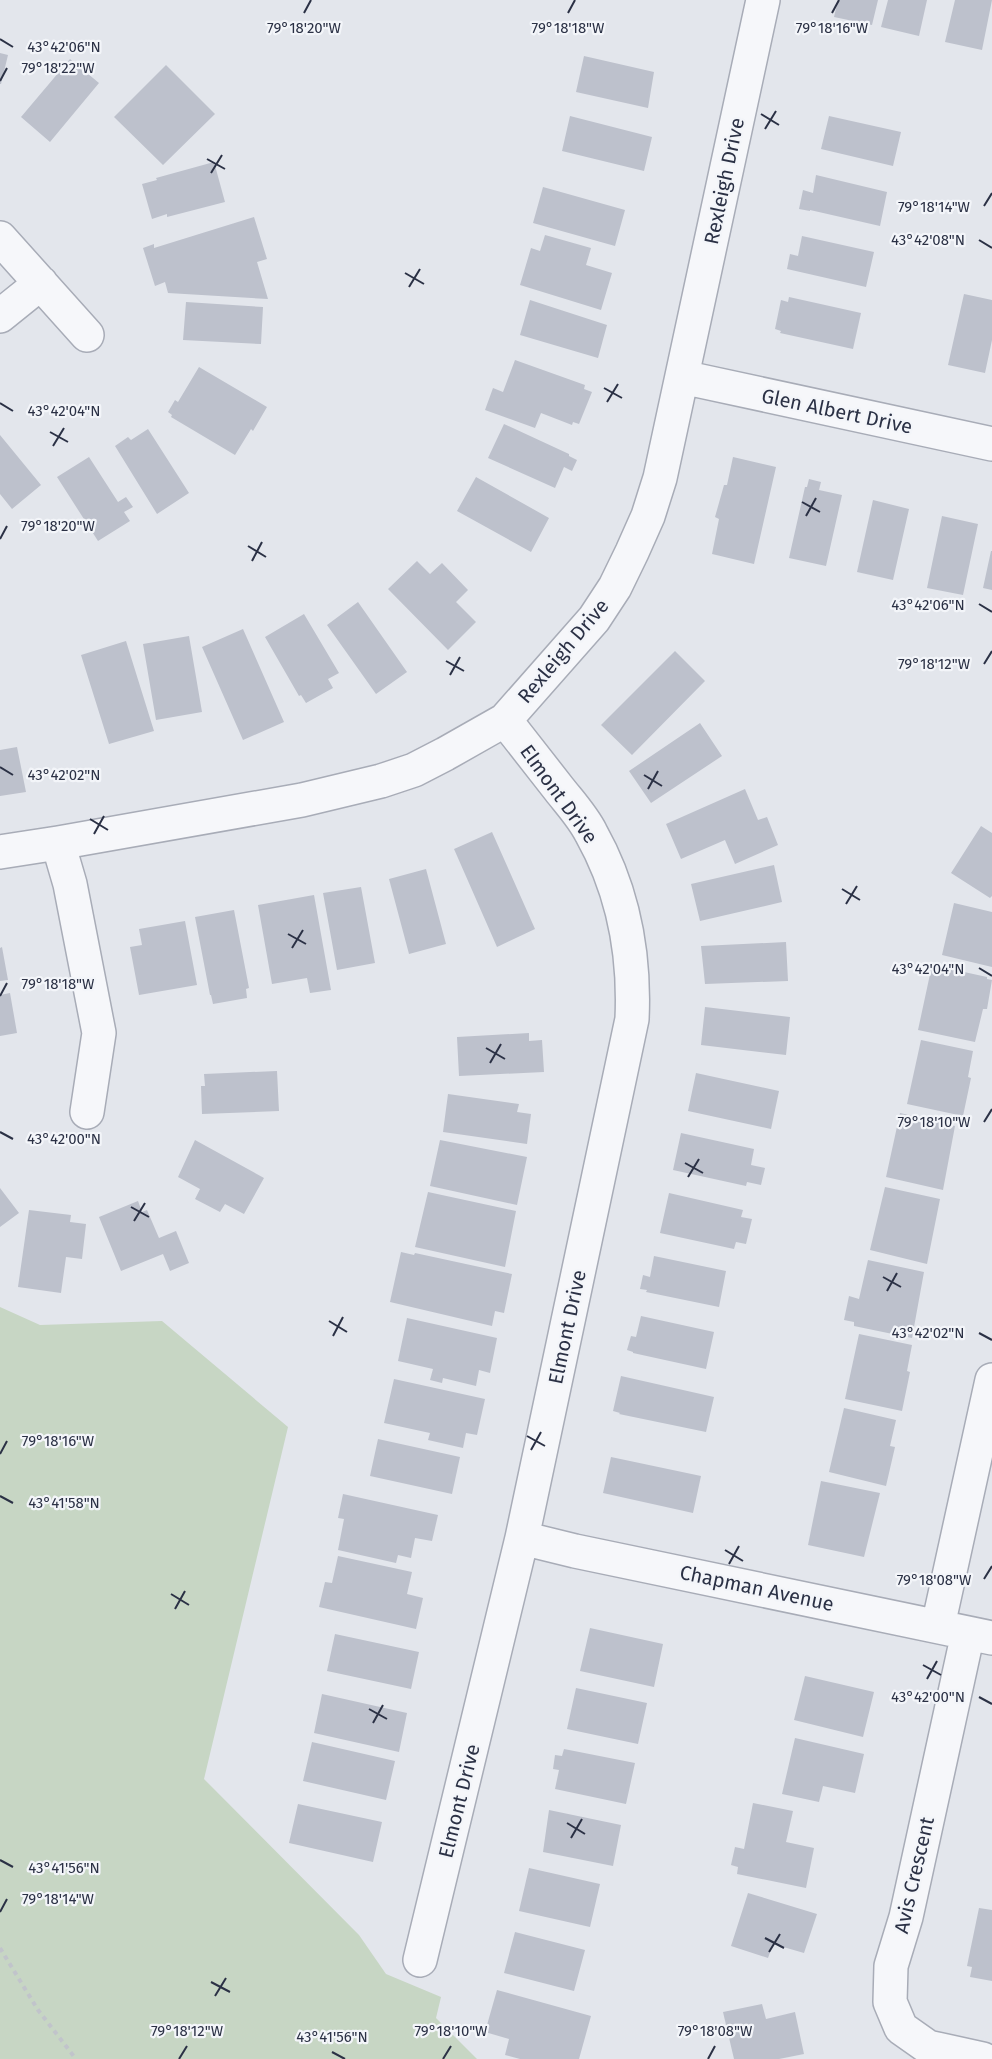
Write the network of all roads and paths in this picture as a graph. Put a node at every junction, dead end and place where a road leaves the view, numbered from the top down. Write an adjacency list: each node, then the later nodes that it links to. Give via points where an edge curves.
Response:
1 (763, 0): 6 (street, Rexleigh Drive)
2 (0, 238): 3 (street)
3 (41, 284): 4 (street); 5 (street)
4 (0, 316)
5 (87, 335)
6 (682, 377): 7 (street, Glen Albert Drive); 8 (street, Rexleigh Drive, via 648,516 615,587 594,619)
7 (992, 444)
8 (505, 720): 9 (street, Rexleigh Drive, via 414,770 381,781 302,800); 13 (street, Elmont Drive, via 581,818 601,852 626,927 634,989 632,1019)
9 (58, 843): 10 (street, Rexleigh Drive); 11 (street, via 70,884 99,1033)
10 (0, 852)
11 (87, 1112)
12 (992, 1380): 14 (street, Avis Crescent)
13 (522, 1538): 14 (street, Chapman Avenue); 16 (street, Elmont Drive)
14 (966, 1632): 18 (street, Avis Crescent, via 906,1917 891,1966 890,2002 901,2028 928,2047)
15 (0, 1948): 17 (path, via 38,2010)
16 (420, 1960)
17 (76, 2059)
18 (983, 2059)

